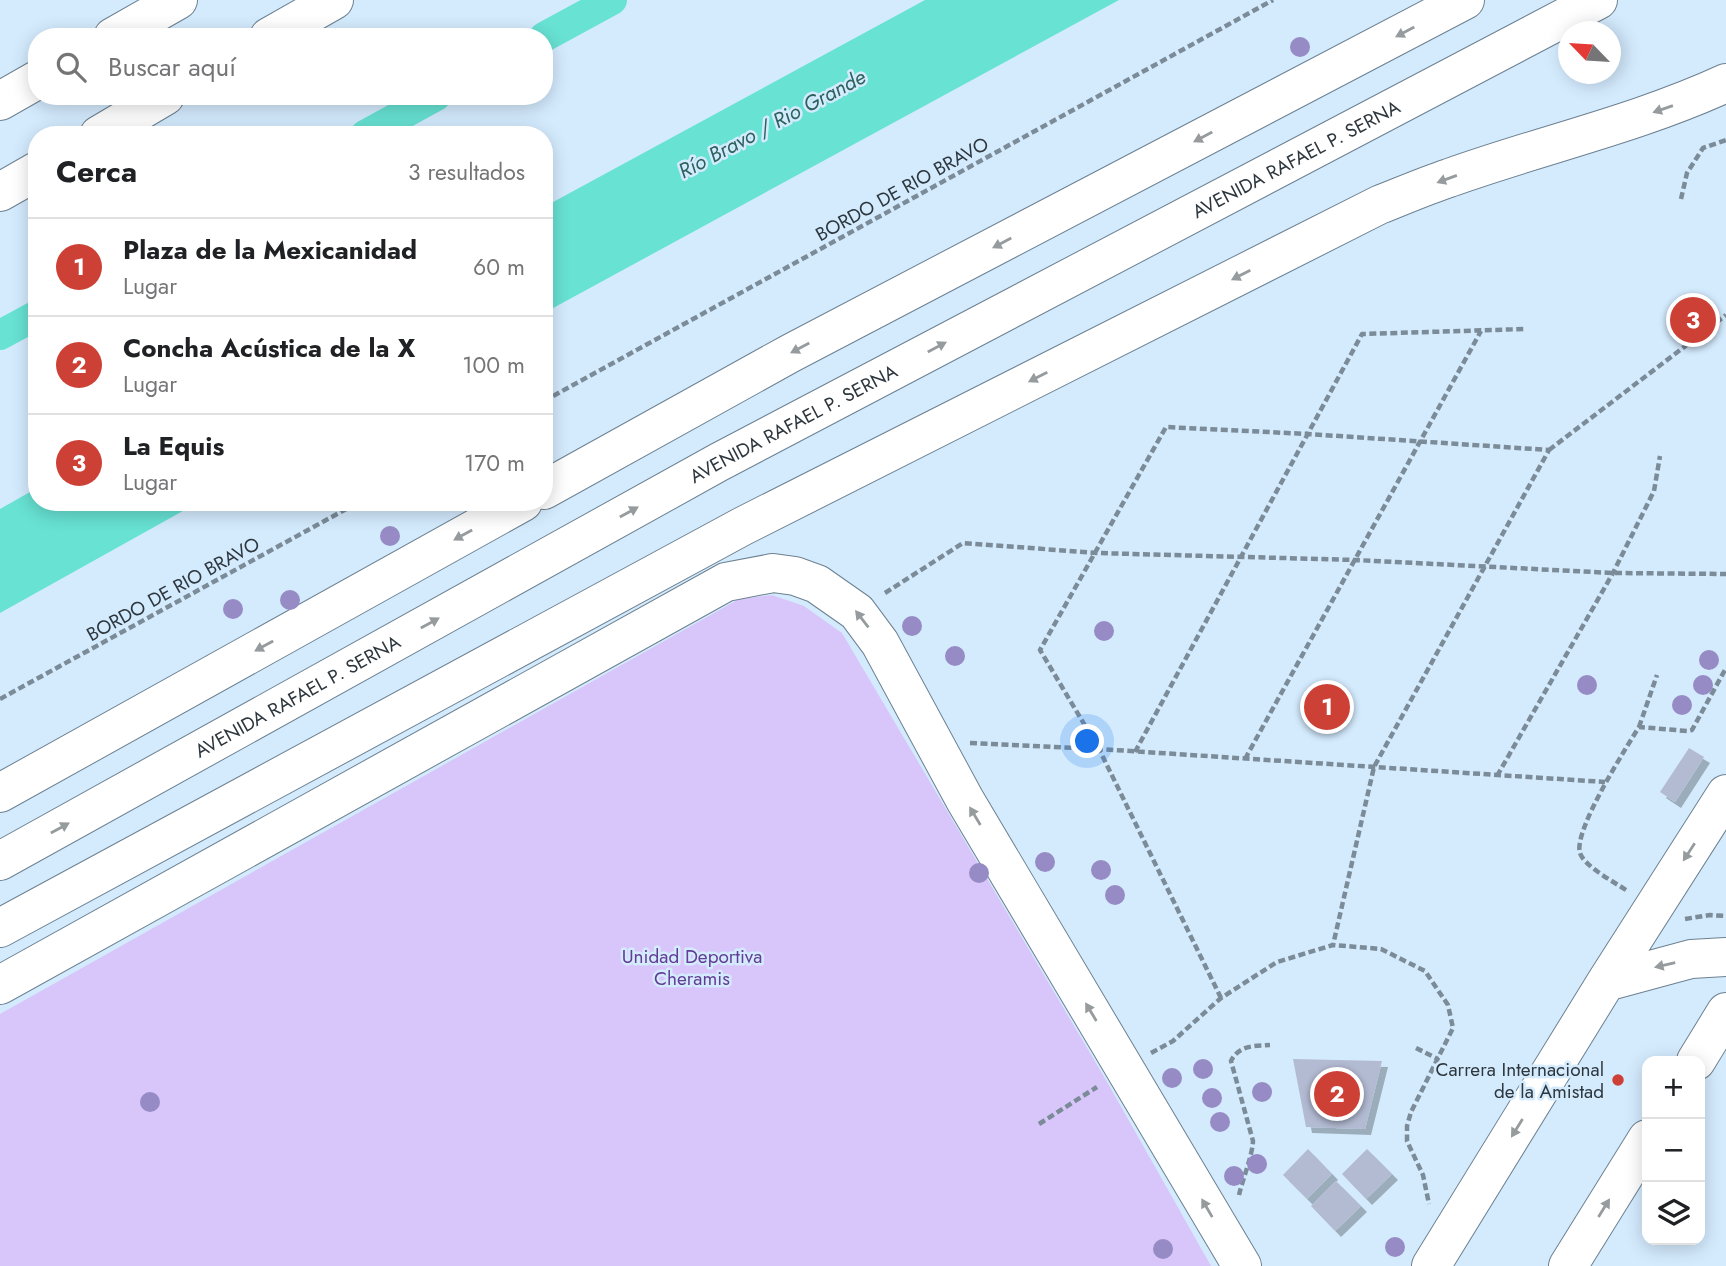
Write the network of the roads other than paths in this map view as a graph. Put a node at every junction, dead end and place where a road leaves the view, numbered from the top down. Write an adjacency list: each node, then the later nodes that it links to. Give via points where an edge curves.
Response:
1 (178, 0): 5 (main road)
2 (334, 0): 6 (main road)
3 (1465, 0): 14 (main road, one-way to 14, via 791,353)
4 (1598, 0): 18 (main road, AVENIDA RAFAEL P. SERNA, one-way to 4, via 719,462)
5 (129, 28)
6 (285, 28)
7 (1726, 83): 19 (main road, one-way to 19, via 1379,205 743,526)
8 (28, 85): 9 (main road)
9 (0, 101)
10 (150, 105): 11 (main road)
11 (114, 126)
12 (28, 176): 13 (main road)
13 (0, 192)
14 (553, 485)
15 (507, 511): 16 (main road, one-way to 16)
16 (0, 793)
17 (1726, 794): 21 (main road, one-way to 21)
18 (0, 862)
19 (0, 929)
20 (1726, 957): 21 (main road, one-way to 21, via 1691,959)
21 (1606, 982): 27 (main road, one-way to 27)
22 (0, 985): 26 (main road, one-way to 22, via 942,757 880,643 857,612 817,584 795,576 774,573 726,582)
23 (1726, 1013): 24 (main road)
24 (1699, 1056)
25 (1642, 1147): 28 (main road, one-way to 25)
26 (1242, 1266)
27 (1431, 1266)
28 (1568, 1266)

